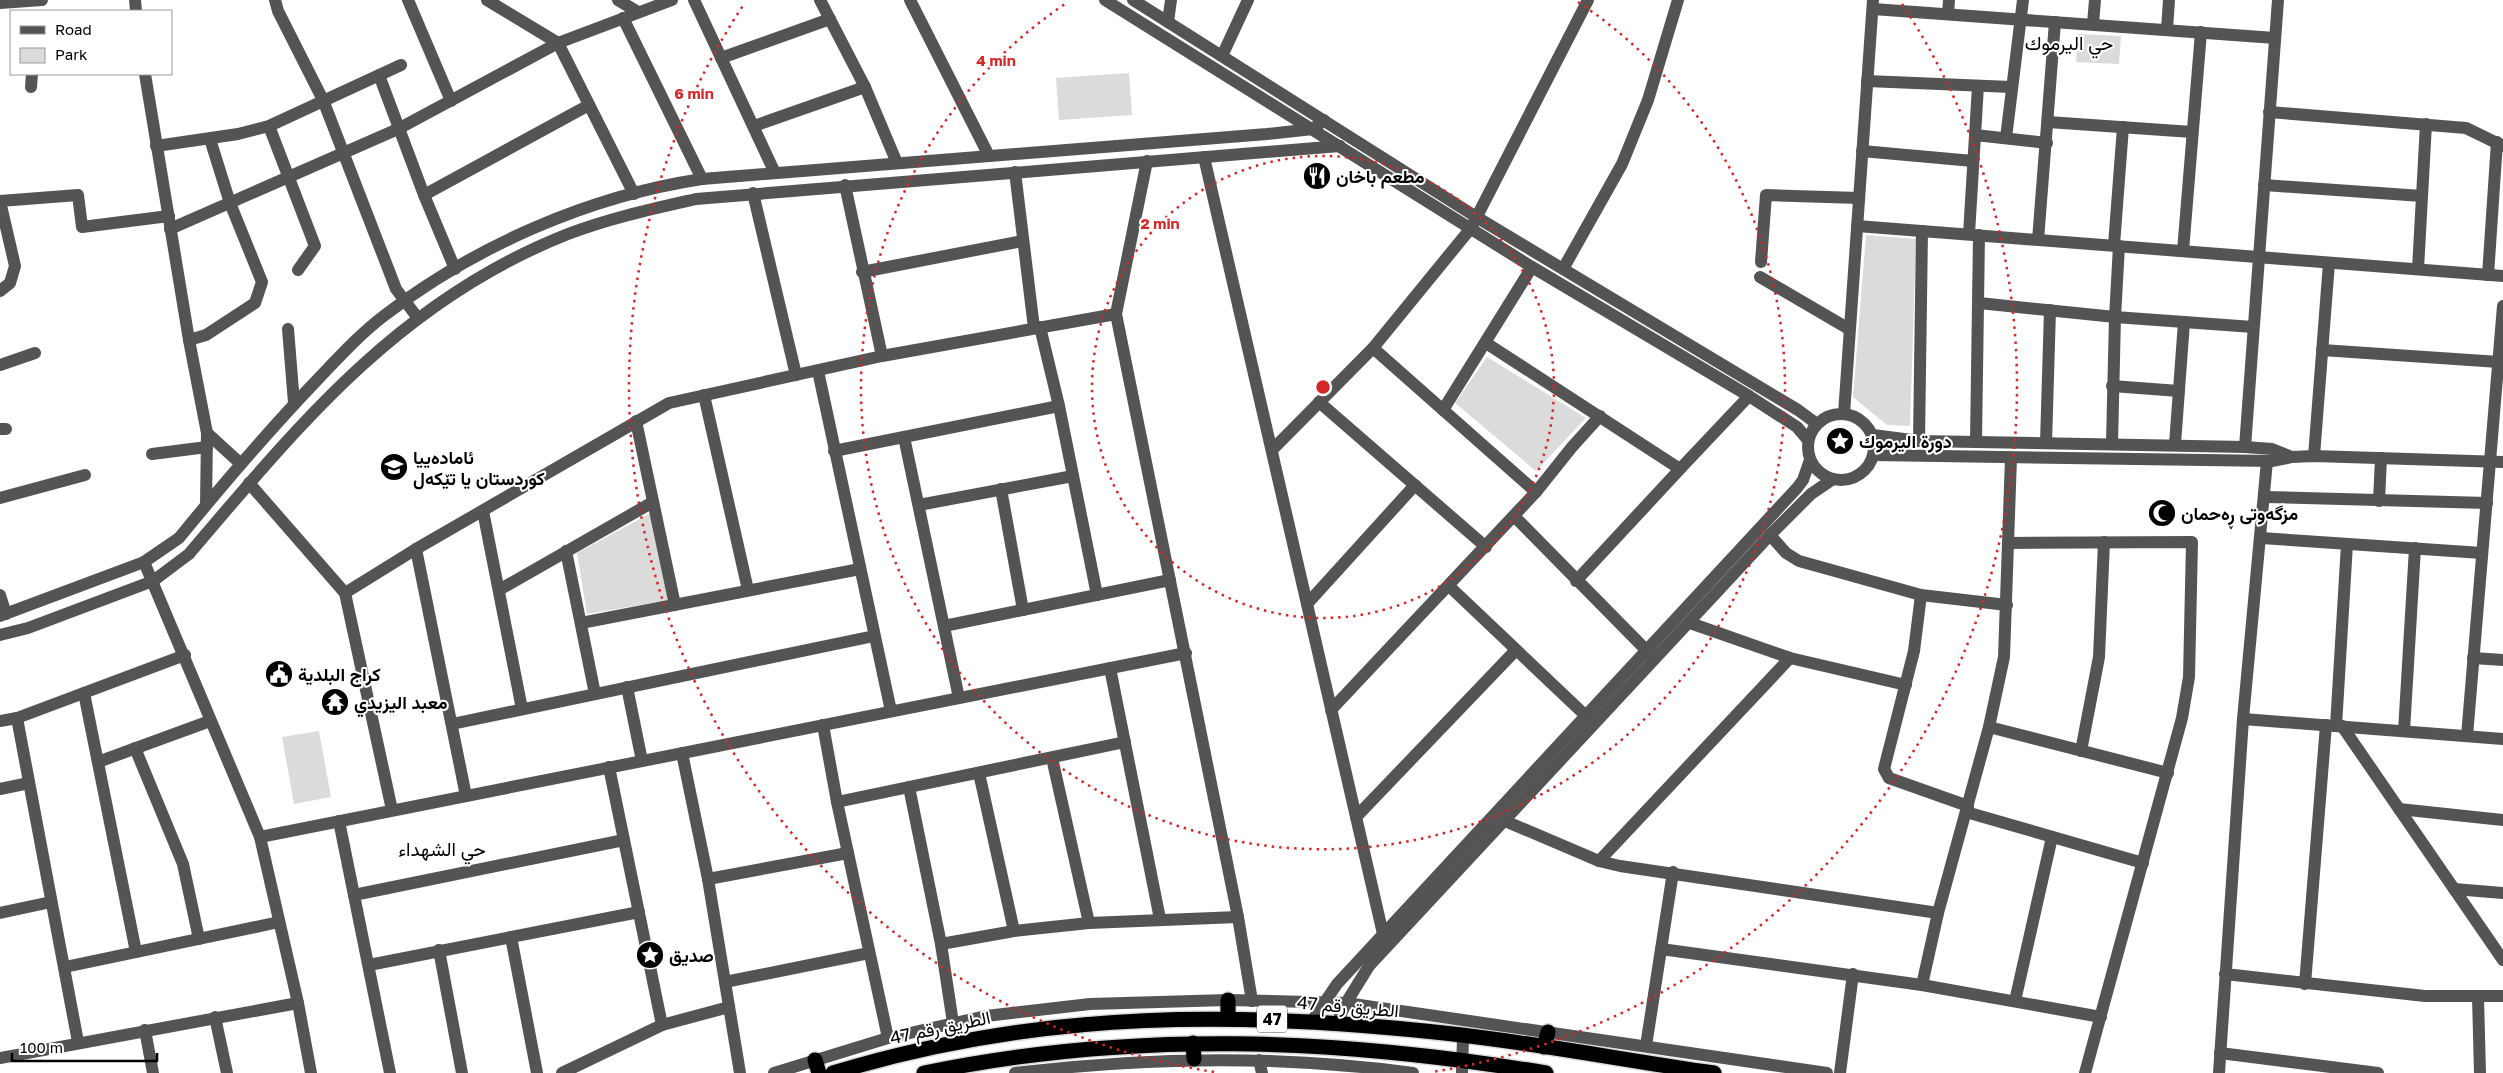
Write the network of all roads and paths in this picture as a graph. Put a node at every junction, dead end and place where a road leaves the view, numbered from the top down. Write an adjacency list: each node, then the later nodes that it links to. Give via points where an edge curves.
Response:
1 (42, 0): 21 (street)
2 (275, 0): 46 (street)
3 (408, 0): 47 (street)
4 (487, 0): 34 (street)
5 (618, 0): 23 (street)
6 (672, 0): 23 (street)
7 (694, 0): 36 (street)
8 (820, 0): 26 (street)
9 (910, 0): 70 (street)
10 (1105, 0): 57 (street)
11 (1132, 0): 28 (street)
12 (1171, 0): 28 (street)
13 (1248, 0): 35 (street)
14 (1588, 0): 89 (street)
15 (1678, 0): 103 (street, via 1656,77 1622,164)
16 (1950, 0): 24 (street)
17 (2023, 0): 27 (street)
18 (2095, 0): 30 (street)
19 (2169, 0): 31 (street)
20 (2278, 0): 33 (street)
21 (0, 3)
22 (1873, 5): 24 (street); 41 (street)
23 (638, 12): 25 (street)
24 (1948, 14): 27 (street)
25 (623, 18): 34 (street); 78 (street)
26 (830, 19): 36 (street); 45 (street)
27 (2021, 19): 29 (street); 44 (street)
28 (1168, 22): 35 (street)
29 (2055, 22): 30 (street); 51 (street)
30 (2093, 24): 31 (street)
31 (2167, 29): 32 (street)
32 (2201, 32): 33 (street); 58 (street)
33 (2275, 38): 49 (street)
34 (558, 43): 47 (street); 48 (street)
35 (1222, 56): 50 (street)
36 (721, 58): 54 (street)
37 (401, 66): 40 (street)
38 (32, 75): 43 (street)
39 (145, 75): 65 (street)
40 (379, 75): 46 (street); 56 (street)
41 (1868, 81): 42 (street); 68 (street)
42 (1978, 86): 44 (street); 60 (street)
43 (31, 87)
44 (2011, 87): 61 (street)
45 (865, 88): 54 (street); 74 (street)
46 (323, 100): 53 (street); 69 (street)
47 (451, 101): 56 (street)
48 (589, 105): 82 (street); 83 (street)
49 (2269, 112): 52 (street); 79 (street)
50 (1324, 120): 57 (street); 89 (street)
51 (2048, 122): 55 (street); 63 (street)
52 (2426, 124): 64 (street, via 2466,128); 84 (street)
53 (269, 126): 62 (street); 77 (street)
54 (754, 126): 76 (street)
55 (2122, 127): 58 (street); 95 (street)
56 (398, 129): 69 (street); 83 (street)
57 (1314, 130): 59 (street); 66 (street)
58 (2192, 132): 96 (street)
59 (1267, 134): 67 (street); 70 (street)
60 (1975, 135): 61 (street); 73 (street)
61 (2006, 138): 63 (street)
62 (210, 139): 65 (street); 87 (street)
63 (2047, 143): 93 (street)
64 (2500, 144): 106 (street)
65 (156, 146): 88 (street)
66 (1340, 146): 67 (street); 89 (street)
67 (1268, 151): 71 (street)
68 (1862, 152): 73 (street); 85 (street)
69 (344, 154): 77 (street); 110 (street, via 396,289)
70 (989, 156): 74 (street)
71 (1204, 157): 72 (street); 155 (street)
72 (1147, 161): 75 (street); 114 (street)
73 (1973, 161): 92 (street)
74 (897, 162): 76 (street)
75 (1015, 172): 80 (street); 94 (street)
76 (775, 173): 78 (street)
77 (289, 178): 87 (street); 104 (street, via 315,246)
78 (702, 179): 82 (street)
79 (2264, 185): 84 (street); 97 (street)
80 (845, 186): 81 (street); 105 (street)
81 (753, 193): 115 (street, via 696,199 619,216 567,234 464,285); 131 (street)
82 (634, 194): 101 (street, via 559,219)
83 (424, 195): 101 (street)
84 (2422, 196): 102 (street)
85 (1859, 198): 90 (street); 98 (street, via 1766,195)
86 (0, 201): 88 (street, via 78,195 82,227); 109 (street, via 15,266 10,283)
87 (230, 203): 88 (street); 122 (street, via 262,282 255,303 206,335)
88 (169, 223): 122 (street)
89 (1474, 223): 100 (street); 103 (street); 124 (street)
90 (1857, 226): 91 (street); 121 (street)
91 (1922, 231): 92 (street); 148 (street)
92 (1974, 235): 93 (street); 111 (street)
93 (2038, 240): 95 (street)
94 (1022, 241): 105 (street); 118 (street)
95 (2117, 246): 96 (street); 116 (street)
96 (2183, 251): 97 (street)
97 (2257, 256): 99 (street); 119 (street)
98 (1761, 262)
99 (2329, 263): 102 (street); 125 (street)
100 (1532, 267): 123 (street); 135 (street)
101 (455, 268): 110 (street)
102 (2418, 268): 106 (street)
103 (1563, 269): 143 (street)
104 (298, 270)
105 (862, 272): 127 (street)
106 (2488, 275): 107 (street)
107 (2503, 276)
108 (1760, 277): 121 (street)
109 (0, 291)
110 (405, 301): 115 (street); 137 (street, via 384,316)
111 (1979, 303): 113 (street); 149 (street)
112 (2503, 306): 128 (street)
113 (2050, 310): 116 (street); 150 (street)
114 (1116, 314): 118 (street); 196 (street)
115 (417, 317): 171 (street, via 337,387)
116 (2115, 317): 117 (street); 132 (street)
117 (2184, 322): 119 (street); 133 (street)
118 (1037, 327): 127 (street); 138 (street)
119 (2253, 327): 154 (street)
120 (288, 329): 137 (street)
121 (1849, 329): 140 (street)
122 (189, 340): 144 (street)
123 (1486, 343): 139 (street); 141 (street)
124 (1373, 348): 136 (street); 139 (street)
125 (2322, 350): 128 (street); 159 (street)
126 (35, 353): 129 (street)
127 (882, 356): 130 (street)
128 (2499, 362): 165 (street)
129 (0, 365)
130 (818, 371): 131 (street); 156 (street)
131 (796, 375): 134 (street)
132 (2112, 386): 133 (street); 151 (street)
133 (2179, 390): 152 (street)
134 (704, 395): 142 (street, via 669,403); 201 (street)
135 (1749, 396): 147 (street, via 1796,427); 167 (street)
136 (1319, 402): 155 (street); 172 (street)
137 (294, 403): 166 (street)
138 (1059, 406): 146 (street); 169 (street)
139 (1443, 410): 174 (street)
140 (1844, 414): 143 (street, via 1825,418); 145 (street, via 1859,419)
141 (1600, 416): 167 (street); 174 (street)
142 (636, 421): 178 (street); 182 (street)
143 (1817, 424): 147 (street)
144 (207, 433): 153 (street); 166 (street)
145 (1873, 436): 148 (street); 158 (street)
146 (904, 437): 156 (street); 181 (street)
147 (1808, 440): 163 (street)
148 (1919, 441): 149 (street)
149 (1976, 442): 150 (street)
150 (2046, 443): 151 (street)
151 (2112, 444): 152 (street)
152 (2175, 444): 154 (street)
153 (206, 447): 157 (street); 180 (street)
154 (2245, 447): 160 (street, via 2272,449)
155 (1272, 450): 206 (street)
156 (834, 451): 195 (street)
157 (152, 454)
158 (1873, 455): 161 (street); 170 (street, via 1853,478)
159 (2314, 456): 160 (street); 162 (street)
160 (2292, 457): 164 (street)
161 (2011, 458): 164 (street); 187 (street)
162 (2380, 458): 165 (street); 177 (street)
163 (1810, 460): 170 (street, via 1820,472); 217 (street, via 1797,488)
164 (2268, 461): 175 (street)
165 (2497, 461): 179 (street)
166 (241, 464): 180 (street)
167 (1680, 469): 198 (street)
168 (85, 475): 176 (street)
169 (1073, 476): 173 (street); 204 (street)
170 (1833, 479): 184 (street, via 1811,494)
171 (249, 483): 197 (street, via 189,554); 202 (street)
172 (1415, 485): 189 (street); 206 (street)
173 (1001, 489): 181 (street); 209 (street)
174 (1536, 492): 183 (street)
175 (2265, 497): 177 (street); 185 (street)
176 (0, 498)
177 (2379, 501): 179 (street)
178 (653, 502): 192 (street); 207 (street)
179 (2487, 503): 193 (street)
180 (206, 505): 194 (street, via 179,538)
181 (919, 505): 213 (street)
182 (483, 511): 191 (street); 200 (street)
183 (1514, 516): 189 (street); 198 (street)
184 (1770, 535): 205 (street, via 1786,553 1799,561); 212 (street)
185 (2261, 538): 188 (street); 235 (street)
186 (2104, 542): 187 (street); 247 (street, via 2099,657); 254 (street, via 2192,542 2189,676)
187 (2009, 543): 208 (street)
188 (2347, 544): 190 (street); 240 (street)
189 (1486, 547): 199 (street)
190 (2415, 548): 193 (street); 242 (street)
191 (416, 549): 202 (street); 238 (street)
192 (566, 551): 200 (street); 211 (street)
193 (2482, 553): 221 (street)
194 (144, 562): 197 (street); 210 (street)
195 (860, 569): 201 (street); 215 (street)
196 (1170, 580): 204 (street); 218 (street)
197 (152, 581): 214 (street, via 28,628); 219 (street)
198 (1576, 581): 217 (street)
199 (1449, 586): 216 (street); 231 (street)
200 (498, 590): 230 (street)
201 (748, 590): 207 (street)
202 (344, 593): 262 (street)
203 (0, 594): 210 (street)
204 (1097, 595): 209 (street)
205 (1921, 595): 208 (street); 225 (street)
206 (1307, 604): 231 (street)
207 (675, 605): 211 (street)
208 (2007, 605): 241 (street, via 2004,657)
209 (1023, 610): 213 (street)
210 (3, 615)
211 (581, 623): 228 (street)
212 (1690, 623): 220 (street); 222 (street)
213 (944, 626): 229 (street)
214 (0, 635)
215 (874, 636): 226 (street); 232 (street)
216 (1516, 650): 233 (street); 263 (street)
217 (1646, 650): 222 (street); 233 (street)
218 (1186, 653): 224 (street); 282 (street)
219 (185, 656): 227 (street); 237 (street)
220 (1790, 658): 225 (street); 271 (street)
221 (2474, 658): 223 (street); 243 (street)
222 (1656, 660): 266 (street)
223 (2503, 660)
224 (1110, 668): 229 (street); 245 (street)
225 (1906, 685): 260 (street, via 1885,763 1885,774)
226 (627, 687): 228 (street); 250 (street)
227 (84, 693): 234 (street); 251 (street)
228 (595, 694): 230 (street)
229 (959, 698): 232 (street)
230 (522, 709): 238 (street)
231 (1331, 710): 263 (street)
232 (891, 711): 239 (street)
233 (1586, 716): 287 (street)
234 (17, 718): 236 (street); 255 (street)
235 (2243, 719): 240 (street); 299 (street)
236 (0, 721)
237 (210, 721): 246 (street); 267 (street)
238 (452, 724): 258 (street)
239 (823, 725): 248 (street); 259 (street)
240 (2335, 726): 242 (street); 261 (street); 301 (street)
241 (1989, 727): 247 (street); 260 (street)
242 (2404, 731): 243 (street)
243 (2467, 736): 244 (street)
244 (2503, 739)
245 (1125, 742): 249 (street); 283 (street)
246 (135, 748): 251 (street); 289 (street, via 183,864)
247 (2081, 751): 254 (street)
248 (682, 753): 250 (street); 274 (street)
249 (1052, 758): 253 (street); 285 (street)
250 (642, 761): 252 (street)
251 (98, 762): 293 (street)
252 (609, 767): 258 (street); 269 (street)
253 (979, 773): 256 (street); 286 (street)
254 (2168, 773): 272 (street)
255 (29, 783): 257 (street); 278 (street)
256 (909, 787): 259 (street); 290 (street)
257 (0, 789)
258 (466, 796): 262 (street)
259 (837, 802): 270 (street)
260 (1967, 809): 268 (street); 281 (street)
261 (2399, 809): 264 (street); 275 (street)
262 (392, 810): 265 (street)
263 (1356, 817): 287 (street)
264 (2503, 820)
265 (339, 821): 267 (street); 277 (street)
266 (1505, 821): 271 (street); 310 (street, via 1369,966)
267 (260, 836): 284 (street)
268 (2052, 837): 272 (street); 307 (street)
269 (624, 840): 277 (street); 279 (street)
270 (848, 853): 274 (street); 294 (street)
271 (1600, 861): 273 (street, via 1635,869)
272 (2143, 864): 313 (street)
273 (1673, 872): 281 (street); 291 (street)
274 (708, 879): 300 (street)
275 (2454, 889): 276 (street); 295 (street)
276 (2503, 893)
277 (354, 895): 296 (street)
278 (50, 902): 280 (street); 297 (street)
279 (639, 912): 288 (street); 318 (street)
280 (0, 913)
281 (1938, 913): 302 (street)
282 (1238, 917): 283 (street); 306 (street)
283 (1160, 919): 285 (street)
284 (279, 922): 289 (street); 309 (street)
285 (1089, 923): 286 (street)
286 (1014, 932): 290 (street)
287 (1382, 934): 308 (street, via 1336,984)
288 (511, 937): 292 (street); 338 (street)
289 (199, 939): 293 (street)
290 (941, 944): 316 (street)
291 (1661, 949): 298 (street); 325 (street)
292 (439, 950): 296 (street); 337 (street)
293 (136, 952): 297 (street)
294 (869, 953): 300 (street); 322 (street)
295 (2503, 960)
296 (368, 965): 336 (street)
297 (65, 967): 323 (street)
298 (1853, 974): 302 (street); 349 (street)
299 (2225, 974): 301 (street); 327 (street)
300 (725, 982): 311 (street)
301 (2305, 984): 304 (street, via 2425,996)
302 (1922, 985): 307 (street)
303 (2503, 996): 304 (street)
304 (2478, 997): 353 (street)
305 (1228, 1000): 306 (street); 314 (highway); 316 (street, via 1090,1004 1021,1011)
306 (1252, 1001): 308 (street)
307 (2015, 1001): 313 (street)
308 (1324, 1002): 310 (street); 315 (street)
309 (298, 1003): 312 (street); 335 (street)
310 (1346, 1003): 317 (street); 320 (street)
311 (730, 1007): 318 (street); 340 (street)
312 (215, 1017): 319 (street); 334 (street)
313 (2101, 1017): 350 (street)
314 (1228, 1018): 315 (highway, الطريق رقم 47 / 47); 342 (highway, الطريق رقم 47 / 47, via 1117,1021 996,1034 928,1047)
315 (1312, 1021): 317 (highway, الطريق رقم 47 / 47)
316 (954, 1023): 322 (street)
317 (1337, 1023): 321 (highway, الطريق رقم 47 / 47)
318 (662, 1025): 339 (street)
319 (145, 1030): 323 (street); 333 (street)
320 (1548, 1032): 325 (street); 326 (highway)
321 (1463, 1036): 326 (highway, الطريق رقم 47 / 47); 331 (street)
322 (888, 1038): 330 (street)
323 (78, 1042): 328 (street)
324 (1193, 1043): 329 (highway); 331 (highway, 47, via 1331,1046); 343 (highway, 47, via 1070,1050)
325 (1646, 1046): 348 (street)
326 (1544, 1048): 347 (highway, الطريق رقم 47 / 47)
327 (2220, 1053): 351 (street); 352 (street)
328 (0, 1058)
329 (1194, 1060): 332 (street); 344 (street)
330 (817, 1066): 341 (street)
331 (1461, 1066): 346 (highway, 47)
332 (1261, 1067): 345 (street)
333 (153, 1073)
334 (227, 1073)
335 (310, 1073)
336 (388, 1073)
337 (462, 1073)
338 (537, 1073)
339 (562, 1073)
340 (740, 1073)
341 (774, 1073)
342 (833, 1073)
343 (924, 1073)
344 (1015, 1073)
345 (1414, 1073)
346 (1546, 1073)
347 (1714, 1073)
348 (1827, 1073)
349 (1840, 1073)
350 (2085, 1073)
351 (2218, 1073)
352 (2378, 1073)
353 (2480, 1073)

